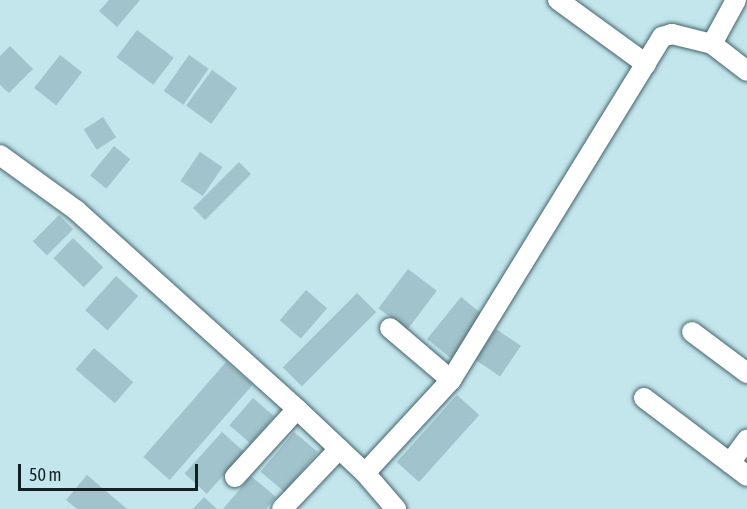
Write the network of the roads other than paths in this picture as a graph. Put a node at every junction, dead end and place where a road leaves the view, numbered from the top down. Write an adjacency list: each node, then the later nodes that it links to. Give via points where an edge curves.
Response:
1 (558, 0): 4 (street)
2 (736, 0): 3 (street)
3 (712, 44): 4 (street, via 667,34); 5 (street)
4 (646, 64): 10 (street)
5 (747, 71)
6 (0, 155): 12 (street, via 76,210)
7 (390, 328): 10 (street)
8 (692, 332): 9 (street)
9 (747, 373)
10 (451, 380): 16 (street)
11 (644, 398): 15 (street)
12 (297, 409): 14 (street); 18 (street)
13 (747, 440): 15 (street)
14 (339, 449): 16 (street); 19 (street)
15 (730, 463): 17 (street)
16 (365, 473): 20 (street)
17 (747, 476)
18 (235, 477)
19 (282, 509)
20 (396, 509)

